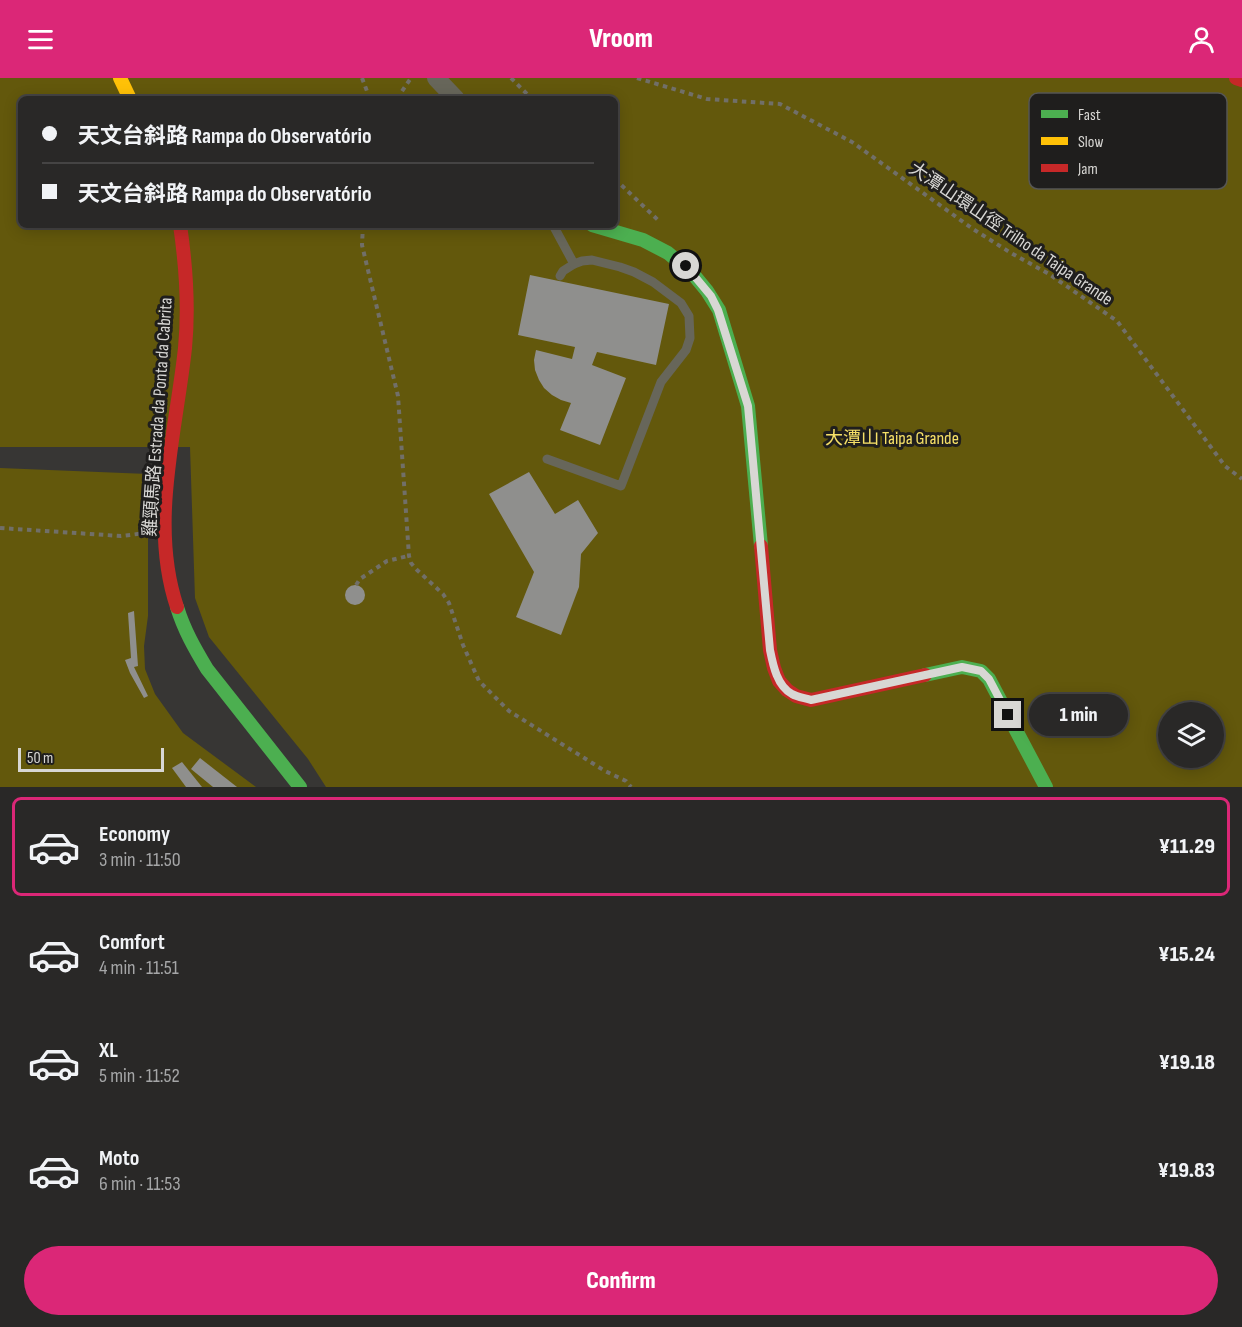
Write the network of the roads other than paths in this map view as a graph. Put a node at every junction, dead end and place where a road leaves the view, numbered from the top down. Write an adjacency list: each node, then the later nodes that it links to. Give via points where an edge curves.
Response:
1 (120, 78): 5 (street)
2 (436, 78): 6 (street)
3 (1236, 78): 4 (street)
4 (1242, 80)
5 (129, 96)
6 (453, 96)
7 (180, 228): 13 (street, 雞頸馬路 Estrada da Ponta da Cabrita, via 185,344 165,531 172,591 198,655)
8 (555, 228): 10 (lane)
9 (603, 228): 14 (street, via 657,246 686,266 718,310 748,406 770,650 781,683 791,694 811,700 962,667 981,671 989,679)
10 (574, 264): 11 (lane); 12 (lane, via 592,260 653,282 681,303 689,316 690,338 686,350 661,382 621,486)
11 (560, 276)
12 (547, 459)
13 (300, 787)
14 (1046, 787)

